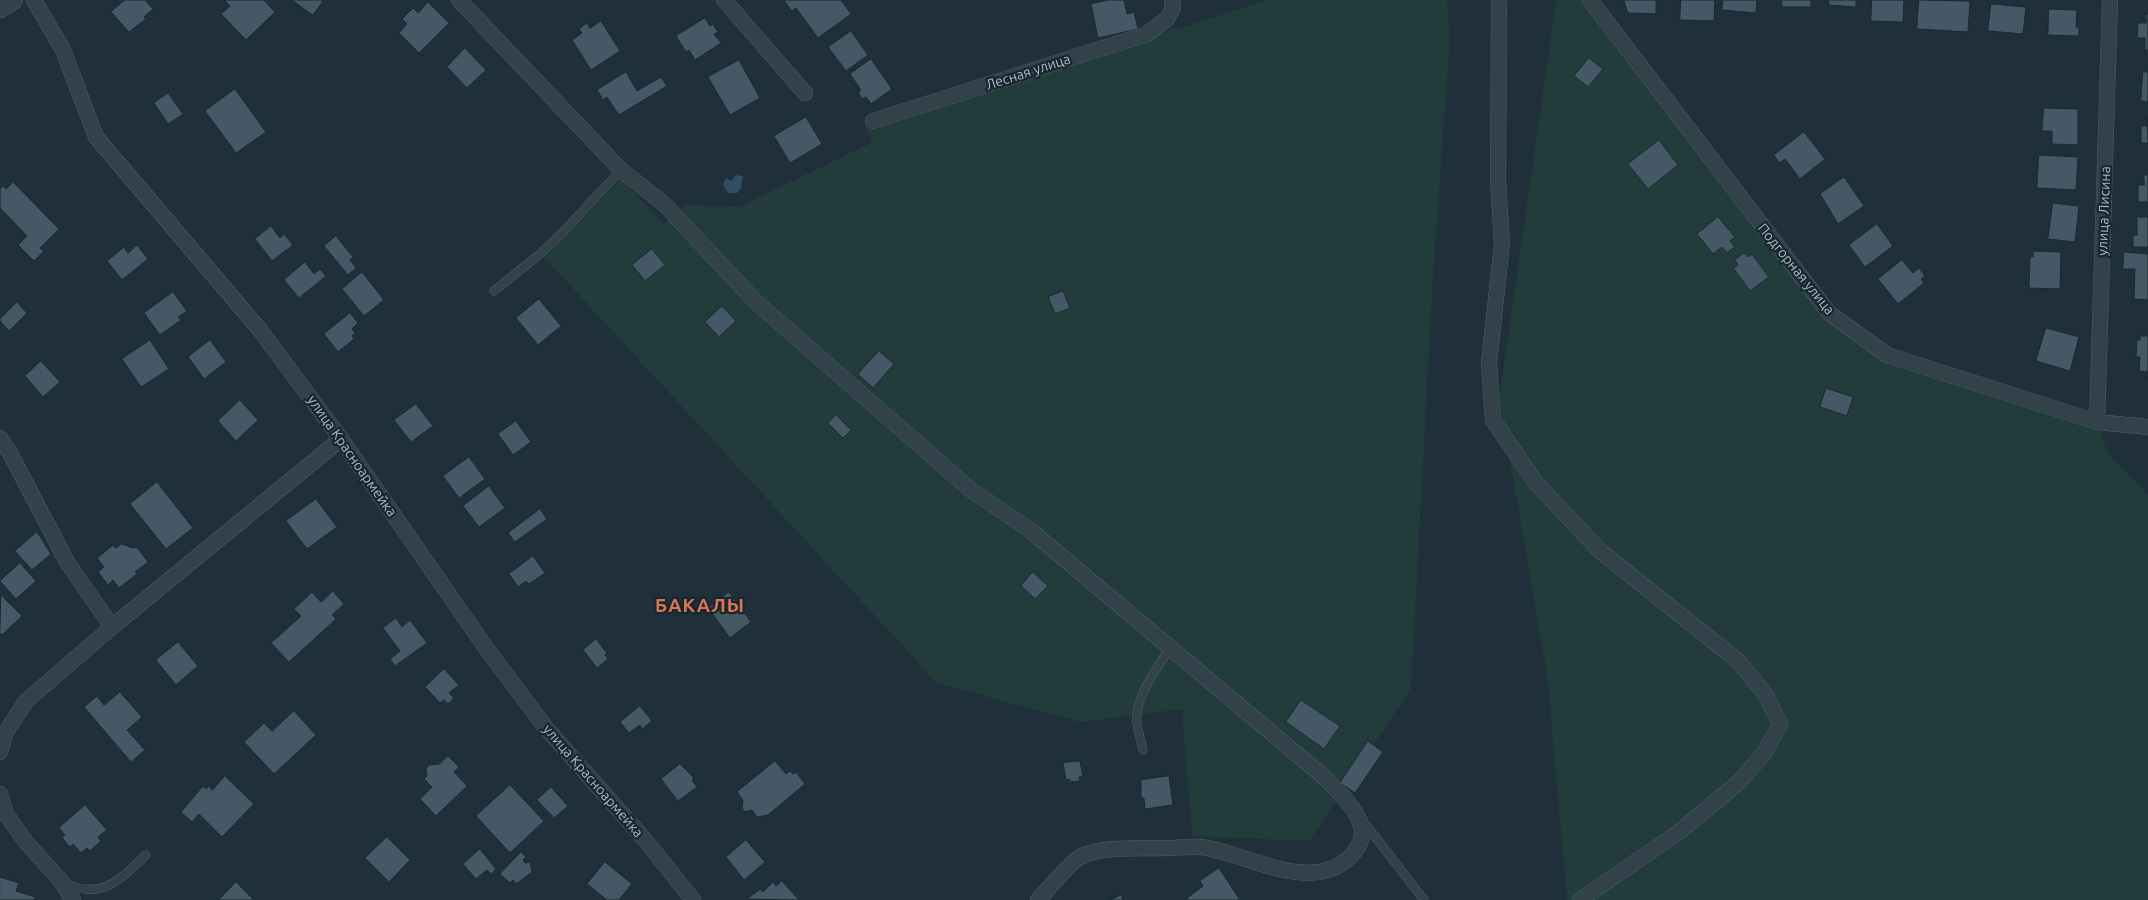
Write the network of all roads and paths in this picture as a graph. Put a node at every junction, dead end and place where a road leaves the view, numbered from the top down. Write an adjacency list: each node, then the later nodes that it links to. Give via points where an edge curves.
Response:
1 (13, 0): 9 (street)
2 (34, 0): 17 (street, улица Красноармейка, via 63,50 96,137 260,330)
3 (459, 0): 12 (street)
4 (724, 0): 10 (street)
5 (1500, 0): 30 (street, via 1498,181 1502,243 1489,363 1493,420 1536,483 1600,551 1738,661 1766,695 1780,724 1764,752 1739,782 1679,832)
6 (1590, 0): 14 (street, Подгорная улица, via 1829,313 1887,355)
7 (2110, 0): 14 (street, улица Лисина)
8 (1173, 4): 11 (street, Лесная улица, via 1167,19 1147,34)
9 (0, 8)
10 (805, 93)
11 (873, 121)
12 (621, 170): 13 (lane, via 540,254); 19 (street, via 664,204 756,302 971,490 1030,530)
13 (494, 291)
14 (2097, 422): 15 (street, Подгорная улица)
15 (2148, 427)
16 (0, 438): 18 (street, via 66,562)
17 (341, 439): 18 (street); 27 (street, улица Красноармейка, via 486,648 546,728 646,841)
18 (112, 628): 21 (street, via 26,701 6,732)
19 (1170, 648): 20 (lane, via 1140,702 1136,721); 23 (street, via 1324,777)
20 (1143, 750)
21 (0, 752)
22 (0, 794): 25 (street, via 6,814)
23 (1355, 809): 28 (street, via 1361,830 1358,847 1348,860 1331,870 1285,871 1200,847 1106,850 1079,857); 29 (lane)
24 (146, 855): 25 (lane, via 122,878 100,891 80,891)
25 (61, 881): 26 (street)
26 (73, 900)
27 (693, 900)
28 (1038, 900)
29 (1424, 900)
30 (1580, 900)

